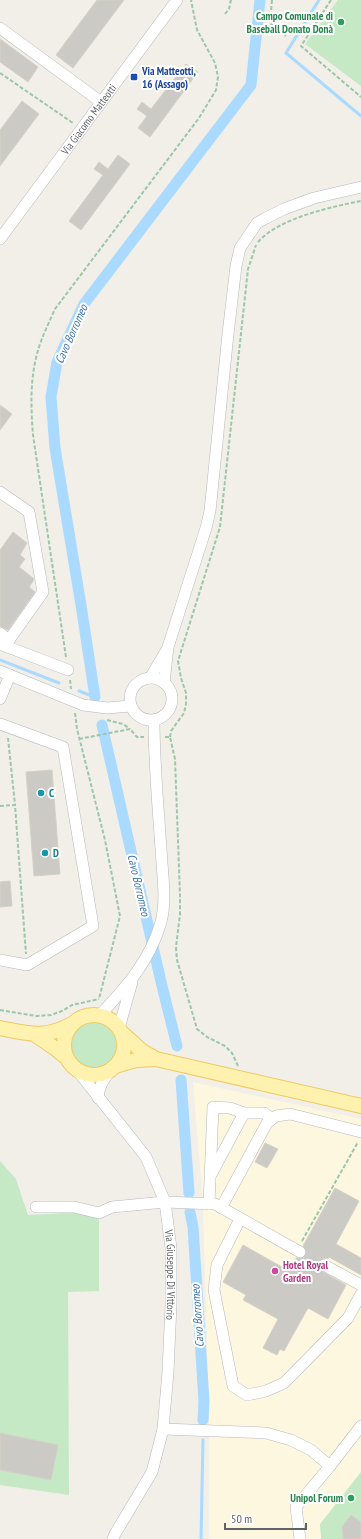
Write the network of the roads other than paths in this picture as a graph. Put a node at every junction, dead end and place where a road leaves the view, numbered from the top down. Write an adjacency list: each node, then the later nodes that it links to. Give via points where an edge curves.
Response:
1 (176, 0): 3 (street, Via Giacomo Matteotti)
2 (0, 28): 3 (street)
3 (101, 102): 5 (street, Via Giacomo Matteotti)
4 (361, 187): 9 (street, via 314,198 266,218 257,223 240,248 228,334 210,511)
5 (0, 238)
6 (0, 492): 7 (street, via 28,512 43,592 8,640)
7 (0, 633)
8 (0, 644): 10 (street)
9 (168, 647): 12 (street); 13 (street)
10 (68, 670)
11 (5, 673): 14 (street); 15 (street, via 83,705 107,708)
12 (150, 678): 13 (street); 15 (street, via 144,679 134,688 131,693)
13 (164, 682): 16 (street, via 172,694 173,701 167,714)
14 (0, 698)
15 (131, 706): 16 (street, via 140,717)
16 (154, 720): 19 (street, via 163,891 160,922)
17 (3, 726): 18 (street, via 63,747 93,926 27,965)
18 (0, 960)
19 (133, 979): 20 (street); 23 (street)
20 (100, 1015): 21 (main road, via 84,1016); 23 (main road, via 111,1020)
21 (72, 1024): 24 (main road, via 59,1031); 25 (main road, via 64,1040)
22 (0, 1028): 24 (main road)
23 (120, 1030): 26 (main road, via 142,1051); 27 (main road, via 124,1042 123,1053)
24 (34, 1034): 25 (main road)
25 (67, 1058): 28 (main road)
26 (156, 1059): 27 (main road, via 136,1060); 30 (main road)
27 (113, 1069): 28 (main road, via 94,1075); 29 (street, via 103,1080)
28 (77, 1070): 29 (street, Via Giuseppe Di Vittorio)
29 (98, 1098): 35 (street, Via Giuseppe Di Vittorio, via 146,1157)
30 (361, 1106)
31 (244, 1113): 32 (street, via 264,1113); 34 (street); 34 (street, via 230,1108 213,1107)
32 (272, 1119): 33 (street, via 290,1114); 38 (street, via 267,1123)
33 (361, 1132)
34 (210, 1176): 36 (street)
35 (165, 1202): 36 (street); 37 (street, via 112,1207 98,1213 74,1207); 45 (street, Via Giuseppe Di Vittorio, via 171,1248 171,1304)
36 (209, 1204): 38 (street)
37 (36, 1207)
38 (221, 1208): 39 (street)
39 (240, 1219): 40 (street); 43 (street, via 217,1265 214,1290 233,1386 247,1395 266,1391 284,1382 348,1318)
40 (298, 1251)
41 (324, 1265): 42 (street)
42 (361, 1285)
43 (361, 1294)
44 (361, 1426): 46 (street)
45 (163, 1428): 46 (street, via 266,1433 291,1440 310,1450); 47 (street, Via Giuseppe Di Vittorio, via 152,1472)
46 (330, 1466): 48 (street, via 296,1507)
47 (113, 1539)
48 (300, 1539)

